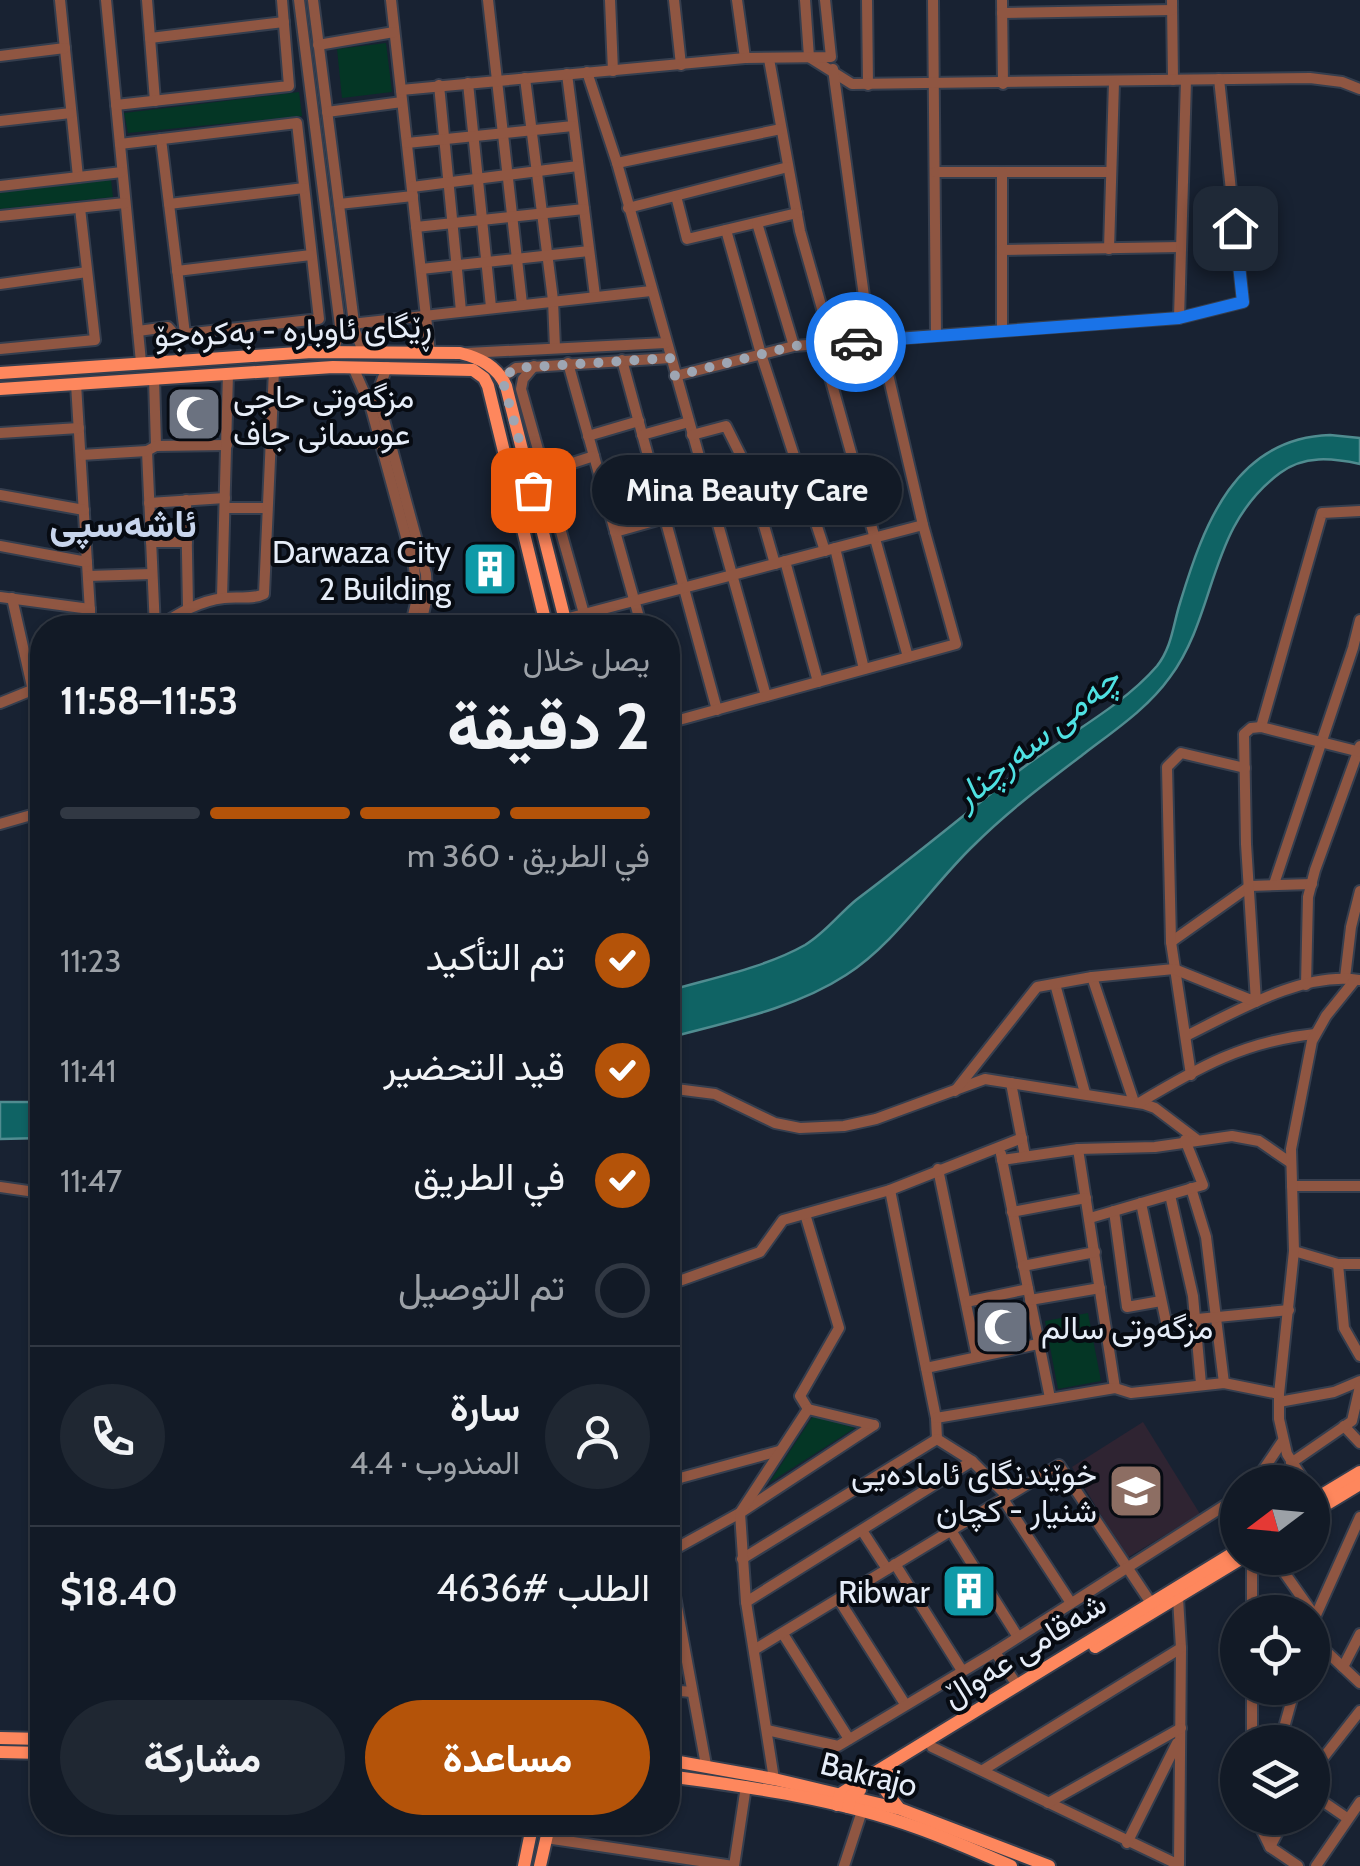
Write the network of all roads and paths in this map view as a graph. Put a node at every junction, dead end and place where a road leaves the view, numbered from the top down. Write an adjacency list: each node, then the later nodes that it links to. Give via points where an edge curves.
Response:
1 (60, 0): 23 (street)
2 (106, 0): 48 (street)
3 (147, 0): 21 (street)
4 (282, 0): 19 (street)
5 (298, 0): 114 (street)
6 (312, 0): 22 (street)
7 (391, 0): 20 (street)
8 (488, 0): 35 (street)
9 (610, 0): 30 (street)
10 (674, 0): 29 (street)
11 (737, 0): 27 (street)
12 (805, 0): 25 (street)
13 (825, 0): 26 (street)
14 (867, 0): 42 (street)
15 (933, 0): 43 (street)
16 (1172, 5): 18 (street); 36 (street)
17 (1002, 6): 18 (street); 41 (street)
18 (1106, 6)
19 (284, 22): 21 (street); 47 (street, via 289,86)
20 (394, 32): 22 (street); 46 (street)
21 (150, 38): 47 (street)
22 (318, 45): 50 (street)
23 (65, 48): 24 (street); 49 (street)
24 (0, 56)
25 (809, 57): 26 (street); 28 (street); 32 (street)
26 (831, 57): 32 (street)
27 (744, 58): 28 (street); 29 (street)
28 (769, 59): 53 (street)
29 (681, 65): 30 (street)
30 (613, 70): 31 (street)
31 (587, 72): 33 (street); 61 (street)
32 (833, 73): 42 (street); 119 (street)
33 (567, 74): 34 (street); 52 (street)
34 (525, 78): 35 (street); 54 (street)
35 (496, 80): 40 (street); 55 (street)
36 (1173, 80): 37 (street); 39 (street)
37 (1186, 80): 38 (street); 92 (street)
38 (1219, 80): 45 (street, via 1326,79); 112 (street, via 1243,302)
39 (1114, 82): 41 (street); 68 (street)
40 (468, 83): 44 (street); 56 (street)
41 (1004, 84): 43 (street)
42 (868, 85): 43 (street)
43 (934, 85): 66 (street)
44 (440, 86): 46 (street); 58 (street)
45 (1360, 89)
46 (402, 96): 50 (street); 59 (street)
47 (155, 101): 48 (street)
48 (116, 105): 60 (street)
49 (71, 112): 51 (street); 70 (street)
50 (326, 112): 79 (street)
51 (0, 121)
52 (573, 126): 54 (street); 62 (street)
53 (781, 129): 61 (street); 63 (street)
54 (532, 130): 55 (street); 64 (street)
55 (502, 134): 56 (street); 69 (street)
56 (473, 136): 58 (street); 71 (street)
57 (161, 139): 60 (street); 74 (street, via 296,122); 78 (street)
58 (444, 139): 59 (street); 72 (street)
59 (407, 143): 75 (street)
60 (120, 144): 65 (street)
61 (617, 163): 81 (street)
62 (578, 166): 64 (street); 82 (street)
63 (788, 167): 76 (street); 83 (street)
64 (537, 171): 69 (street); 84 (street)
65 (122, 172): 70 (street); 77 (street)
66 (935, 172): 67 (street); 118 (street)
67 (1002, 172): 68 (street); 94 (street)
68 (1111, 172): 93 (street)
69 (507, 175): 71 (street); 86 (street)
70 (78, 177): 73 (street)
71 (478, 179): 72 (street); 87 (street)
72 (449, 182): 75 (street); 89 (street)
73 (0, 186)
74 (304, 188): 78 (street); 96 (street)
75 (412, 192): 79 (street); 90 (street)
76 (676, 196): 81 (street); 91 (street, via 686,240)
77 (125, 203): 80 (street); 116 (street)
78 (169, 204): 102 (street)
79 (338, 204): 113 (street)
80 (80, 208): 85 (street); 103 (street)
81 (628, 208): 105 (street)
82 (584, 209): 84 (street); 95 (street)
83 (797, 213): 88 (street); 121 (street)
84 (542, 214): 86 (street); 97 (street)
85 (0, 216)
86 (512, 217): 87 (street); 98 (street)
87 (482, 220): 89 (street); 99 (street)
88 (758, 222): 91 (street); 122 (street)
89 (452, 223): 90 (street); 100 (street)
90 (416, 227): 101 (street)
91 (726, 230): 129 (street)
92 (1181, 247): 93 (street); 112 (street)
93 (1108, 249): 94 (street)
94 (1002, 250): 115 (street)
95 (589, 251): 97 (street); 106 (street)
96 (311, 255): 102 (street); 117 (street, via 318,319)
97 (548, 256): 98 (street); 107 (street)
98 (517, 259): 99 (street); 108 (street)
99 (486, 262): 100 (street); 109 (street)
100 (457, 265): 101 (street); 110 (street)
101 (421, 269): 111 (street)
102 (177, 271): 117 (street)
103 (88, 272): 104 (street); 124 (street, via 95,340)
104 (0, 284)
105 (651, 291): 106 (street); 120 (street)
106 (594, 296): 107 (street)
107 (553, 300): 108 (street); 123 (street)
108 (522, 304): 109 (street)
109 (491, 308): 110 (street)
110 (461, 311): 111 (street)
111 (426, 316): 113 (street); 127 (street)
112 (1179, 318): 115 (street)
113 (354, 324): 114 (street); 126 (street)
114 (340, 326): 125 (street)
115 (1002, 330): 118 (street)
116 (138, 331): 117 (street, via 168,327); 133 (street)
117 (180, 335): 131 (street)
118 (936, 335): 119 (street)
119 (875, 340): 121 (street); 170 (street)
120 (666, 343): 123 (street); 130 (street)
121 (827, 344): 122 (street); 173 (street)
122 (794, 346): 129 (street)
123 (555, 348): 128 (street)
124 (0, 350)
125 (338, 351): 126 (main road, ڕێگای ئاوبارە - بەکرەجۆ); 131 (main road, ڕێگای ئاوبارە - بەکرەجۆ); 136 (main road, via 341,363)
126 (363, 351): 127 (main road, ڕێگای ئاوبارە - بەکرەجۆ)
127 (430, 353): 128 (main road, ڕێگای ئاوبارە - بەکرەجۆ)
128 (460, 353): 144 (main road, ڕێگای ئاوبارە - بەکرەجۆ)
129 (761, 354): 142 (street); 177 (street)
130 (670, 358): 132 (street); 142 (street)
131 (176, 359): 133 (main road, ڕێگای ئاوبارە - بەکرەجۆ)
132 (622, 360): 134 (street); 147 (street)
133 (142, 362): 140 (main road, ڕێگای ئاوبارە - بەکرەجۆ)
134 (568, 363): 135 (street); 153 (street)
135 (534, 366): 144 (street); 158 (street, via 521,389)
136 (333, 367): 137 (main road); 139 (main road)
137 (352, 367): 138 (main road); 193 (street, via 414,566)
138 (387, 368): 171 (main road, ڕێگای ئاوبارە - بەکرەجۆ, via 469,368 481,374); 194 (street, via 378,394 426,574)
139 (274, 370): 141 (main road); 165 (street)
140 (0, 373)
141 (228, 373): 143 (main road); 154 (street)
142 (675, 376): 148 (street)
143 (154, 378): 145 (main road); 155 (street)
144 (502, 378): 169 (main road)
145 (76, 384): 146 (main road); 149 (street)
146 (0, 389)
147 (638, 421): 151 (street); 153 (street)
148 (689, 422): 151 (street); 152 (street)
149 (79, 428): 150 (street); 156 (street)
150 (0, 433)
151 (642, 435): 168 (street)
152 (692, 435): 159 (street, via 726,426); 164 (street)
153 (588, 436): 157 (street)
154 (227, 445): 155 (street); 163 (street)
155 (152, 448): 156 (street); 162 (street)
156 (81, 455): 166 (street)
157 (594, 456): 158 (street); 172 (street)
158 (545, 472): 189 (street)
159 (754, 493): 164 (street); 179 (street)
160 (0, 495): 166 (street)
161 (186, 500): 162 (street); 163 (street); 175 (street)
162 (149, 502): 174 (street)
163 (225, 503): 165 (street); 185 (street)
164 (712, 504): 168 (street); 181 (street)
165 (267, 508): 185 (street, via 264,594)
166 (84, 510): 178 (street)
167 (1360, 511): 208 (street, via 1322,513)
168 (665, 518): 172 (street); 183 (street)
169 (542, 523): 171 (main road); 196 (main road)
170 (922, 525): 173 (street); 199 (street, via 956,644)
171 (524, 528): 195 (main road, ڕێگای ئاوبارە - بەکرەجۆ)
172 (615, 532): 186 (street)
173 (874, 538): 177 (street); 199 (street)
174 (151, 542): 175 (street); 180 (street)
175 (187, 542): 187 (street)
176 (0, 546): 178 (street)
177 (830, 550): 179 (street); 201 (street)
178 (87, 562): 182 (street)
179 (780, 562): 181 (street); 202 (street)
180 (152, 574): 182 (street); 191 (street)
181 (732, 575): 183 (street); 204 (street)
182 (88, 576): 188 (street)
183 (684, 588): 186 (street); 206 (street)
184 (6, 598): 188 (street); 200 (street)
185 (222, 598): 187 (street)
186 (634, 600): 189 (street); 197 (street)
187 (188, 607): 192 (street)
188 (90, 609): 190 (street)
189 (584, 614)
190 (90, 615)
191 (154, 615)
192 (175, 615)
193 (413, 615)
194 (423, 615)
195 (544, 615)
196 (564, 615)
197 (638, 615)
198 (1360, 620): 209 (street)
199 (908, 657): 201 (street)
200 (30, 666)
201 (864, 669): 202 (street)
202 (818, 682): 204 (street)
203 (30, 692): 205 (street)
204 (766, 696): 206 (street)
205 (0, 703)
206 (717, 710): 207 (street)
207 (680, 718)
208 (1260, 727): 209 (street); 211 (street, via 1244,734)
209 (1320, 744): 210 (street); 214 (street)
210 (1359, 749): 215 (street)
211 (1245, 768): 216 (street); 218 (street, via 1181,753 1167,767)
212 (30, 812): 213 (street)
213 (0, 821)
214 (1274, 884): 215 (street); 216 (street)
215 (1312, 884): 223 (street)
216 (1250, 886): 218 (street); 224 (street)
217 (1360, 891): 221 (street, via 1350,927)
218 (1171, 942): 219 (street)
219 (1174, 969): 220 (street); 224 (street); 226 (street)
220 (1092, 977): 222 (street); 234 (street)
221 (1353, 980): 223 (street); 225 (street)
222 (1056, 984): 227 (street, via 1037,987); 233 (street)
223 (1306, 985): 224 (street)
224 (1256, 1002): 226 (street)
225 (1315, 1034): 228 (street, via 1246,1047); 241 (street)
226 (1186, 1036): 228 (street)
227 (983, 1052): 229 (street); 232 (street)
228 (1191, 1075): 234 (street)
229 (985, 1079): 230 (street); 232 (street)
230 (1011, 1083): 233 (street); 235 (street)
231 (680, 1090): 232 (street, via 714,1094 781,1126 800,1128 866,1122)
232 (955, 1091)
233 (1086, 1093): 234 (street)
234 (1137, 1103): 236 (street, via 1155,1108)
235 (1022, 1138): 237 (street); 239 (street)
236 (1191, 1140): 238 (street, via 1155,1148); 241 (street, via 1259,1140); 246 (street, via 1203,1185)
237 (999, 1147): 240 (street); 242 (street)
238 (1078, 1149): 239 (street); 250 (street)
239 (1025, 1156): 240 (street)
240 (1002, 1160): 253 (street)
241 (1291, 1163): 243 (street)
242 (938, 1169): 247 (street); 265 (street)
243 (1292, 1186): 244 (street); 256 (street)
244 (1360, 1186)
245 (0, 1187): 248 (street)
246 (1191, 1188): 249 (street); 267 (street, via 1206,1237)
247 (890, 1190): 254 (street); 272 (street)
248 (30, 1191)
249 (1170, 1194): 251 (street); 268 (street)
250 (1086, 1198): 253 (street); 255 (street)
251 (1141, 1203): 252 (street); 264 (street)
252 (1114, 1211): 255 (street); 264 (street, via 1126,1307)
253 (1012, 1212): 260 (street)
254 (805, 1214): 261 (street, via 780,1223 760,1252); 279 (street, via 839,1328 800,1396)
255 (1090, 1218): 257 (street)
256 (1294, 1251): 258 (street); 266 (street)
257 (1095, 1252): 260 (street); 262 (street)
258 (1338, 1264): 259 (street); 270 (street, via 1344,1328)
259 (1360, 1264)
260 (1023, 1266): 263 (street)
261 (680, 1281)
262 (1100, 1288): 263 (street); 276 (street)
263 (1029, 1295): 265 (street); 269 (street)
264 (1161, 1300): 268 (street, via 1166,1322)
265 (966, 1302): 271 (street)
266 (1288, 1310): 267 (street); 278 (street)
267 (1216, 1318): 268 (street); 273 (street)
268 (1196, 1320): 275 (street)
269 (1038, 1344): 271 (street); 277 (street)
270 (1360, 1356)
271 (978, 1357): 272 (street)
272 (926, 1368): 280 (street)
273 (1224, 1383): 275 (street); 278 (street)
274 (1360, 1383): 278 (street); 281 (street, via 1352,1420)
275 (1201, 1384): 276 (street, via 1131,1393)
276 (1115, 1388): 277 (street)
277 (1050, 1398): 280 (street)
278 (1279, 1398): 283 (street)
279 (808, 1409): 285 (street); 296 (street, via 874,1425)
280 (936, 1418): 282 (street)
281 (1344, 1426): 284 (street); 287 (street)
282 (938, 1439): 286 (street); 303 (street)
283 (1282, 1442): 287 (street); 288 (street)
284 (1360, 1443)
285 (780, 1451): 290 (street); 296 (street)
286 (972, 1461): 293 (street); 299 (street)
287 (1291, 1463)
288 (1266, 1465)
289 (1360, 1472): 292 (main road)
290 (680, 1478)
291 (1360, 1484): 294 (main road)
292 (1330, 1488)
293 (1005, 1497): 298 (street); 306 (street, via 1059,1466); 312 (street)
294 (1330, 1502)
295 (1220, 1508): 306 (street)
296 (740, 1513): 301 (street); 303 (street)
297 (1360, 1518): 302 (street)
298 (950, 1530): 305 (street); 317 (street)
299 (863, 1532): 305 (street); 311 (street)
300 (1360, 1539): 302 (street)
301 (680, 1546)
302 (1347, 1547): 308 (street)
303 (742, 1559): 311 (street)
304 (1220, 1561): 313 (main road, شەقامی عەواڵ)
305 (891, 1566): 310 (street); 323 (street)
306 (1128, 1567): 312 (street); 313 (street)
307 (1220, 1572): 309 (main road, شەقامی عەواڵ)
308 (1324, 1595)
309 (1178, 1598): 318 (street); 335 (main road, شەقامی عەواڵ)
310 (839, 1600): 315 (street); 328 (street)
311 (746, 1602): 319 (street)
312 (1072, 1602): 317 (street)
313 (1151, 1602): 325 (main road, شەقامی عەواڵ)
314 (680, 1626): 327 (street)
315 (782, 1634): 319 (street); 334 (street)
316 (1360, 1634): 322 (street)
317 (1018, 1637): 320 (street)
318 (1180, 1648): 331 (street); 341 (street)
319 (754, 1650): 330 (street)
320 (995, 1652): 323 (street); 325 (street)
321 (1330, 1655): 322 (street)
322 (1343, 1667): 324 (street)
323 (961, 1670): 328 (street)
324 (1360, 1683)
325 (1017, 1685): 348 (main road, شەقامی عەواڵ)
326 (680, 1691): 327 (street)
327 (692, 1692): 340 (street)
328 (905, 1704): 334 (street)
329 (1360, 1711): 336 (street)
330 (767, 1730): 334 (street, via 838,1746); 344 (street)
331 (1180, 1733): 347 (street); 357 (street); 357 (street, via 1179,1865)
332 (0, 1738): 333 (main road)
333 (30, 1739)
334 (849, 1739)
335 (932, 1747): 341 (street); 342 (main road, شەقامی عەواڵ)
336 (1330, 1749)
337 (0, 1752): 338 (main road)
338 (30, 1753)
339 (680, 1762): 340 (main road, Bakrajo)
340 (706, 1765): 344 (main road, Bakrajo)
341 (983, 1770): 347 (street)
342 (888, 1774): 348 (main road, شەقامی عەواڵ); 350 (main road, via 886,1791)
343 (680, 1778): 345 (main road)
344 (774, 1779): 348 (main road, Bakrajo)
345 (746, 1786): 348 (main road); 362 (street)
346 (1360, 1802): 351 (street)
347 (1048, 1803): 357 (street)
348 (856, 1805): 350 (main road, Bakrajo); 359 (main road); 363 (street)
349 (1330, 1806): 351 (street)
350 (900, 1809): 364 (main road, Bakrajo)
351 (1347, 1818): 366 (street)
352 (530, 1835): 360 (main road)
353 (547, 1835): 356 (main road)
354 (1264, 1835): 358 (street)
355 (1276, 1835): 358 (street)
356 (546, 1838): 361 (main road); 362 (street)
357 (1127, 1843)
358 (1270, 1847): 365 (street)
359 (1002, 1864)
360 (524, 1866)
361 (540, 1866)
362 (734, 1866)
363 (844, 1866)
364 (1049, 1866)
365 (1298, 1866)
366 (1316, 1866)

